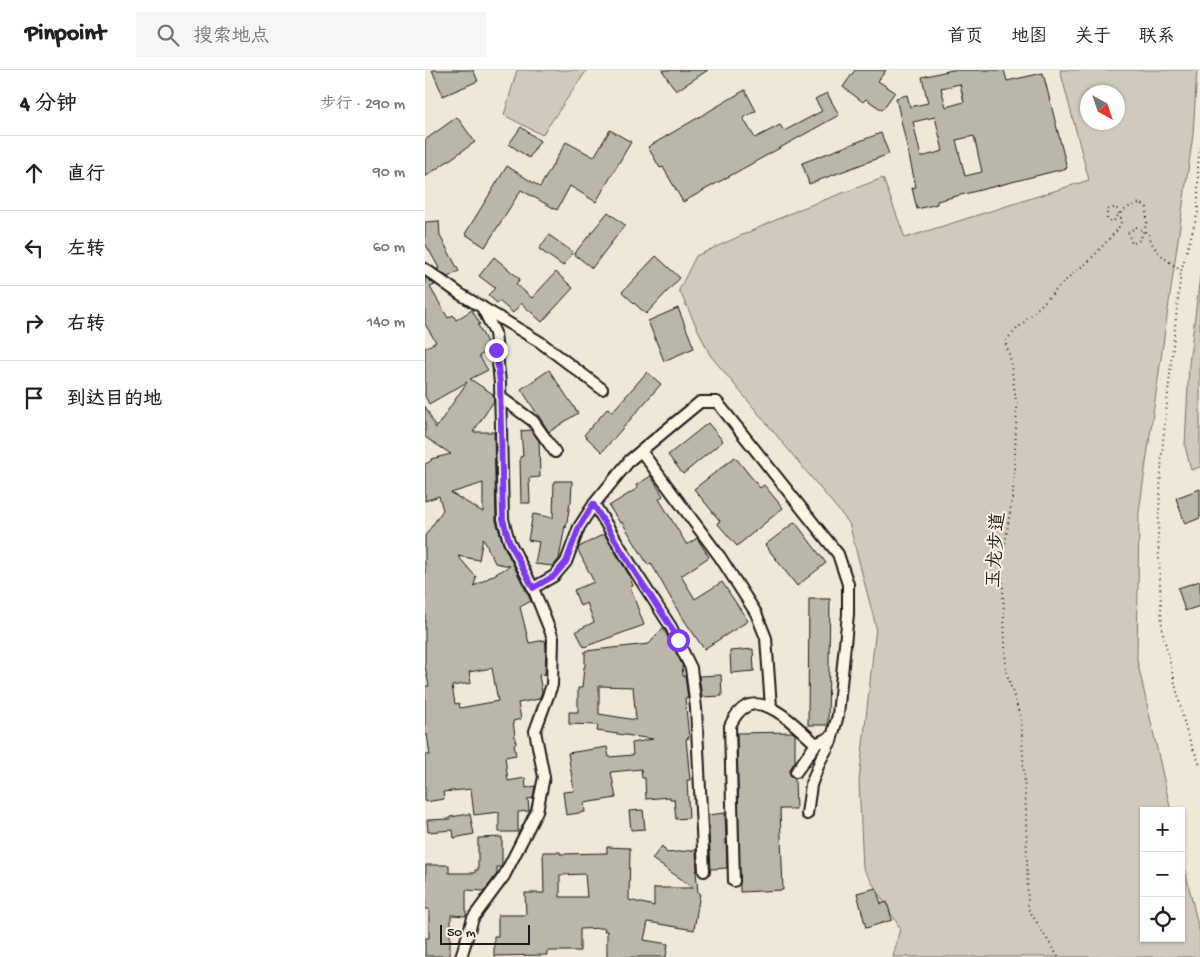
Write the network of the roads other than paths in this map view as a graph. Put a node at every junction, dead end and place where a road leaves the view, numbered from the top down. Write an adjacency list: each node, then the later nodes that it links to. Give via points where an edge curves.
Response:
1 (425, 269): 2 (street)
2 (482, 307): 3 (street, via 540,342); 4 (street, via 495,333)
3 (602, 390)
4 (500, 397): 6 (street, via 533,421); 8 (street, via 503,519 509,541)
5 (641, 451): 7 (street); 9 (street, via 720,557 756,613 766,638); 10 (street, via 700,402 717,402 838,554 848,584 848,614 838,715)
6 (555, 452)
7 (593, 504): 8 (street, via 579,527 566,562 554,576); 14 (street, via 671,627 691,668)
8 (533, 588): 16 (street, via 553,638 552,685 535,731 544,777 537,812 504,876 473,918)
9 (771, 707): 11 (street); 15 (street, via 757,704 745,707 735,714 730,726)
10 (832, 736): 11 (street); 13 (street, via 811,785)
11 (816, 744): 12 (street)
12 (796, 772)
13 (807, 814)
14 (704, 872)
15 (734, 881)
16 (461, 957)

